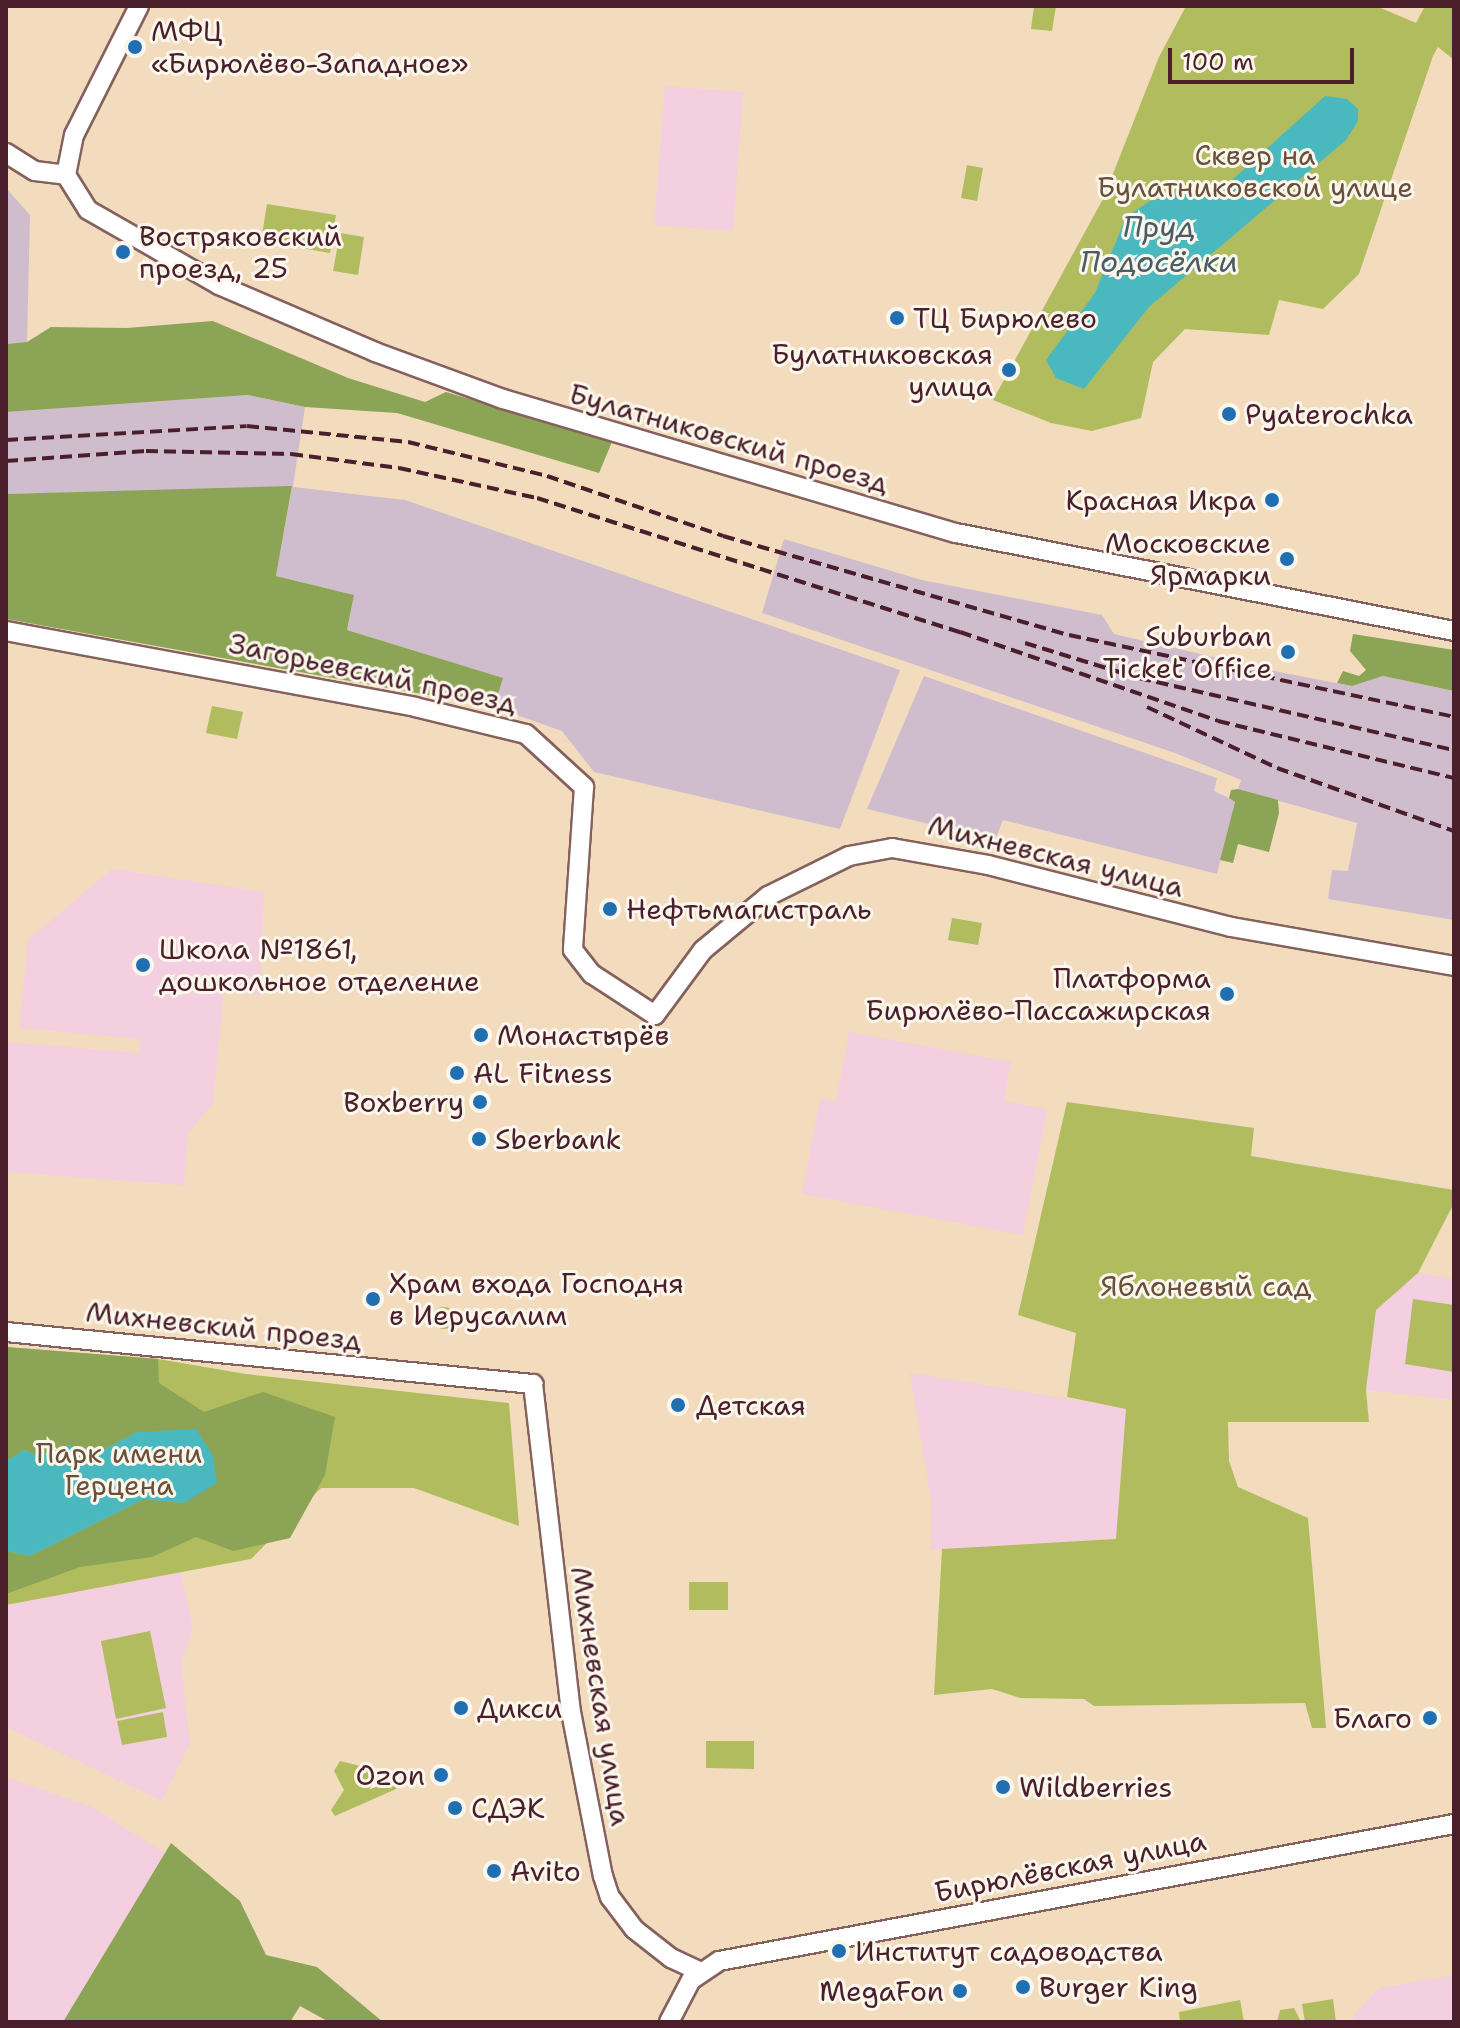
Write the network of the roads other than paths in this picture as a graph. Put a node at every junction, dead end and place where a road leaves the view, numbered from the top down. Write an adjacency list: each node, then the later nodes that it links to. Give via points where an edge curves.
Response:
1 (139, 6): 3 (street)
2 (6, 153): 3 (street)
3 (58, 175): 5 (street, Булатниковский проезд, via 88,210 219,285 375,352 503,399 986,541)
4 (6, 631): 7 (street, Загорьевский проезд, via 415,707 526,734 584,787 573,950 592,974)
5 (1454, 631)
6 (1454, 966): 7 (street, Михневская улица, via 1231,927 988,865 892,848 849,856 768,896 703,950)
7 (655, 1015)
8 (6, 1332): 9 (street, Михневский проезд)
9 (533, 1384): 11 (street, Михневская улица, via 571,1712 603,1876 610,1897 634,1929 671,1958)
10 (1454, 1824): 11 (street, Бирюлёвская улица, via 801,1944 719,1961)
11 (699, 1971): 12 (street)
12 (669, 2022)

